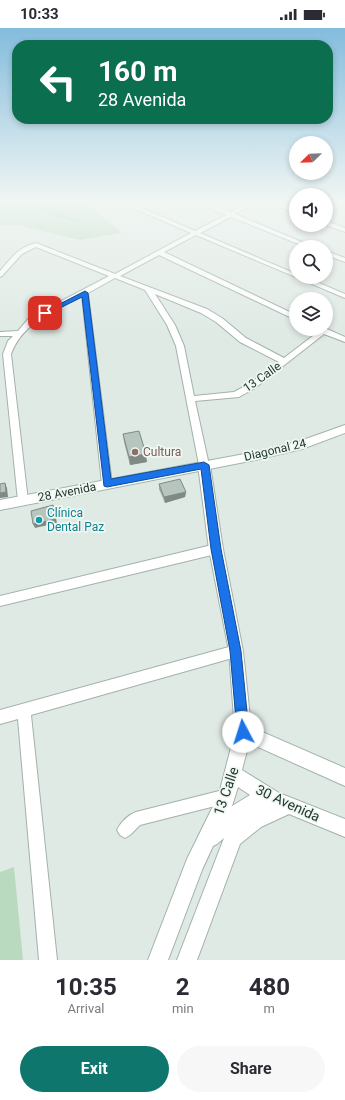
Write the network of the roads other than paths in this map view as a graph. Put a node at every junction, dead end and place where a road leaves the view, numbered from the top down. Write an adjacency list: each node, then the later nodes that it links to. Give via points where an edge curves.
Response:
1 (175, 244): 3 (street)
2 (223, 244): 6 (street)
3 (160, 253): 8 (street); 13 (street)
4 (333, 256): 5 (street)
5 (345, 260)
6 (289, 273)
7 (0, 276): 8 (street, via 19,251 36,245)
8 (116, 276): 10 (street); 11 (street)
9 (316, 284): 12 (street)
10 (148, 289): 19 (street, via 204,311 243,340); 20 (street, 13 Calle, via 171,325 180,346)
11 (85, 293): 14 (street, via 32,320); 23 (street)
12 (345, 296)
13 (289, 315)
14 (18, 333): 15 (street); 24 (street, via 7,354)
15 (0, 334)
16 (333, 335): 18 (street)
17 (314, 336): 19 (street, 13 Calle)
18 (345, 340)
19 (284, 362): 20 (street, 13 Calle, via 236,395)
20 (190, 400): 22 (street, 13 Calle)
21 (345, 429): 22 (street, Diagonal 24, via 302,445)
22 (204, 465): 23 (street, 28 Avenida); 26 (street, 13 Calle)
23 (107, 484): 24 (street, 28 Avenida)
24 (23, 501): 25 (street, 28 Avenida)
25 (0, 505)
26 (216, 549): 27 (street); 28 (street, 13 Calle)
27 (0, 601)
28 (236, 651): 29 (street); 31 (street, 13 Calle)
29 (24, 710): 30 (street); 39 (street)
30 (0, 717)
31 (243, 732): 32 (street, 13 Calle); 33 (street)
32 (233, 774): 34 (street, 13 Calle); 35 (street, 30 Avenida)
33 (345, 777)
34 (227, 796): 37 (street, via 136,819); 38 (street, 13 Calle)
35 (281, 802): 36 (street, 30 Avenida); 38 (street, via 257,801 240,810); 41 (street, via 233,838)
36 (345, 828)
37 (124, 830)
38 (206, 843): 40 (street, 13 Calle, via 194,866)
39 (48, 960)
40 (158, 960)
41 (187, 960)

